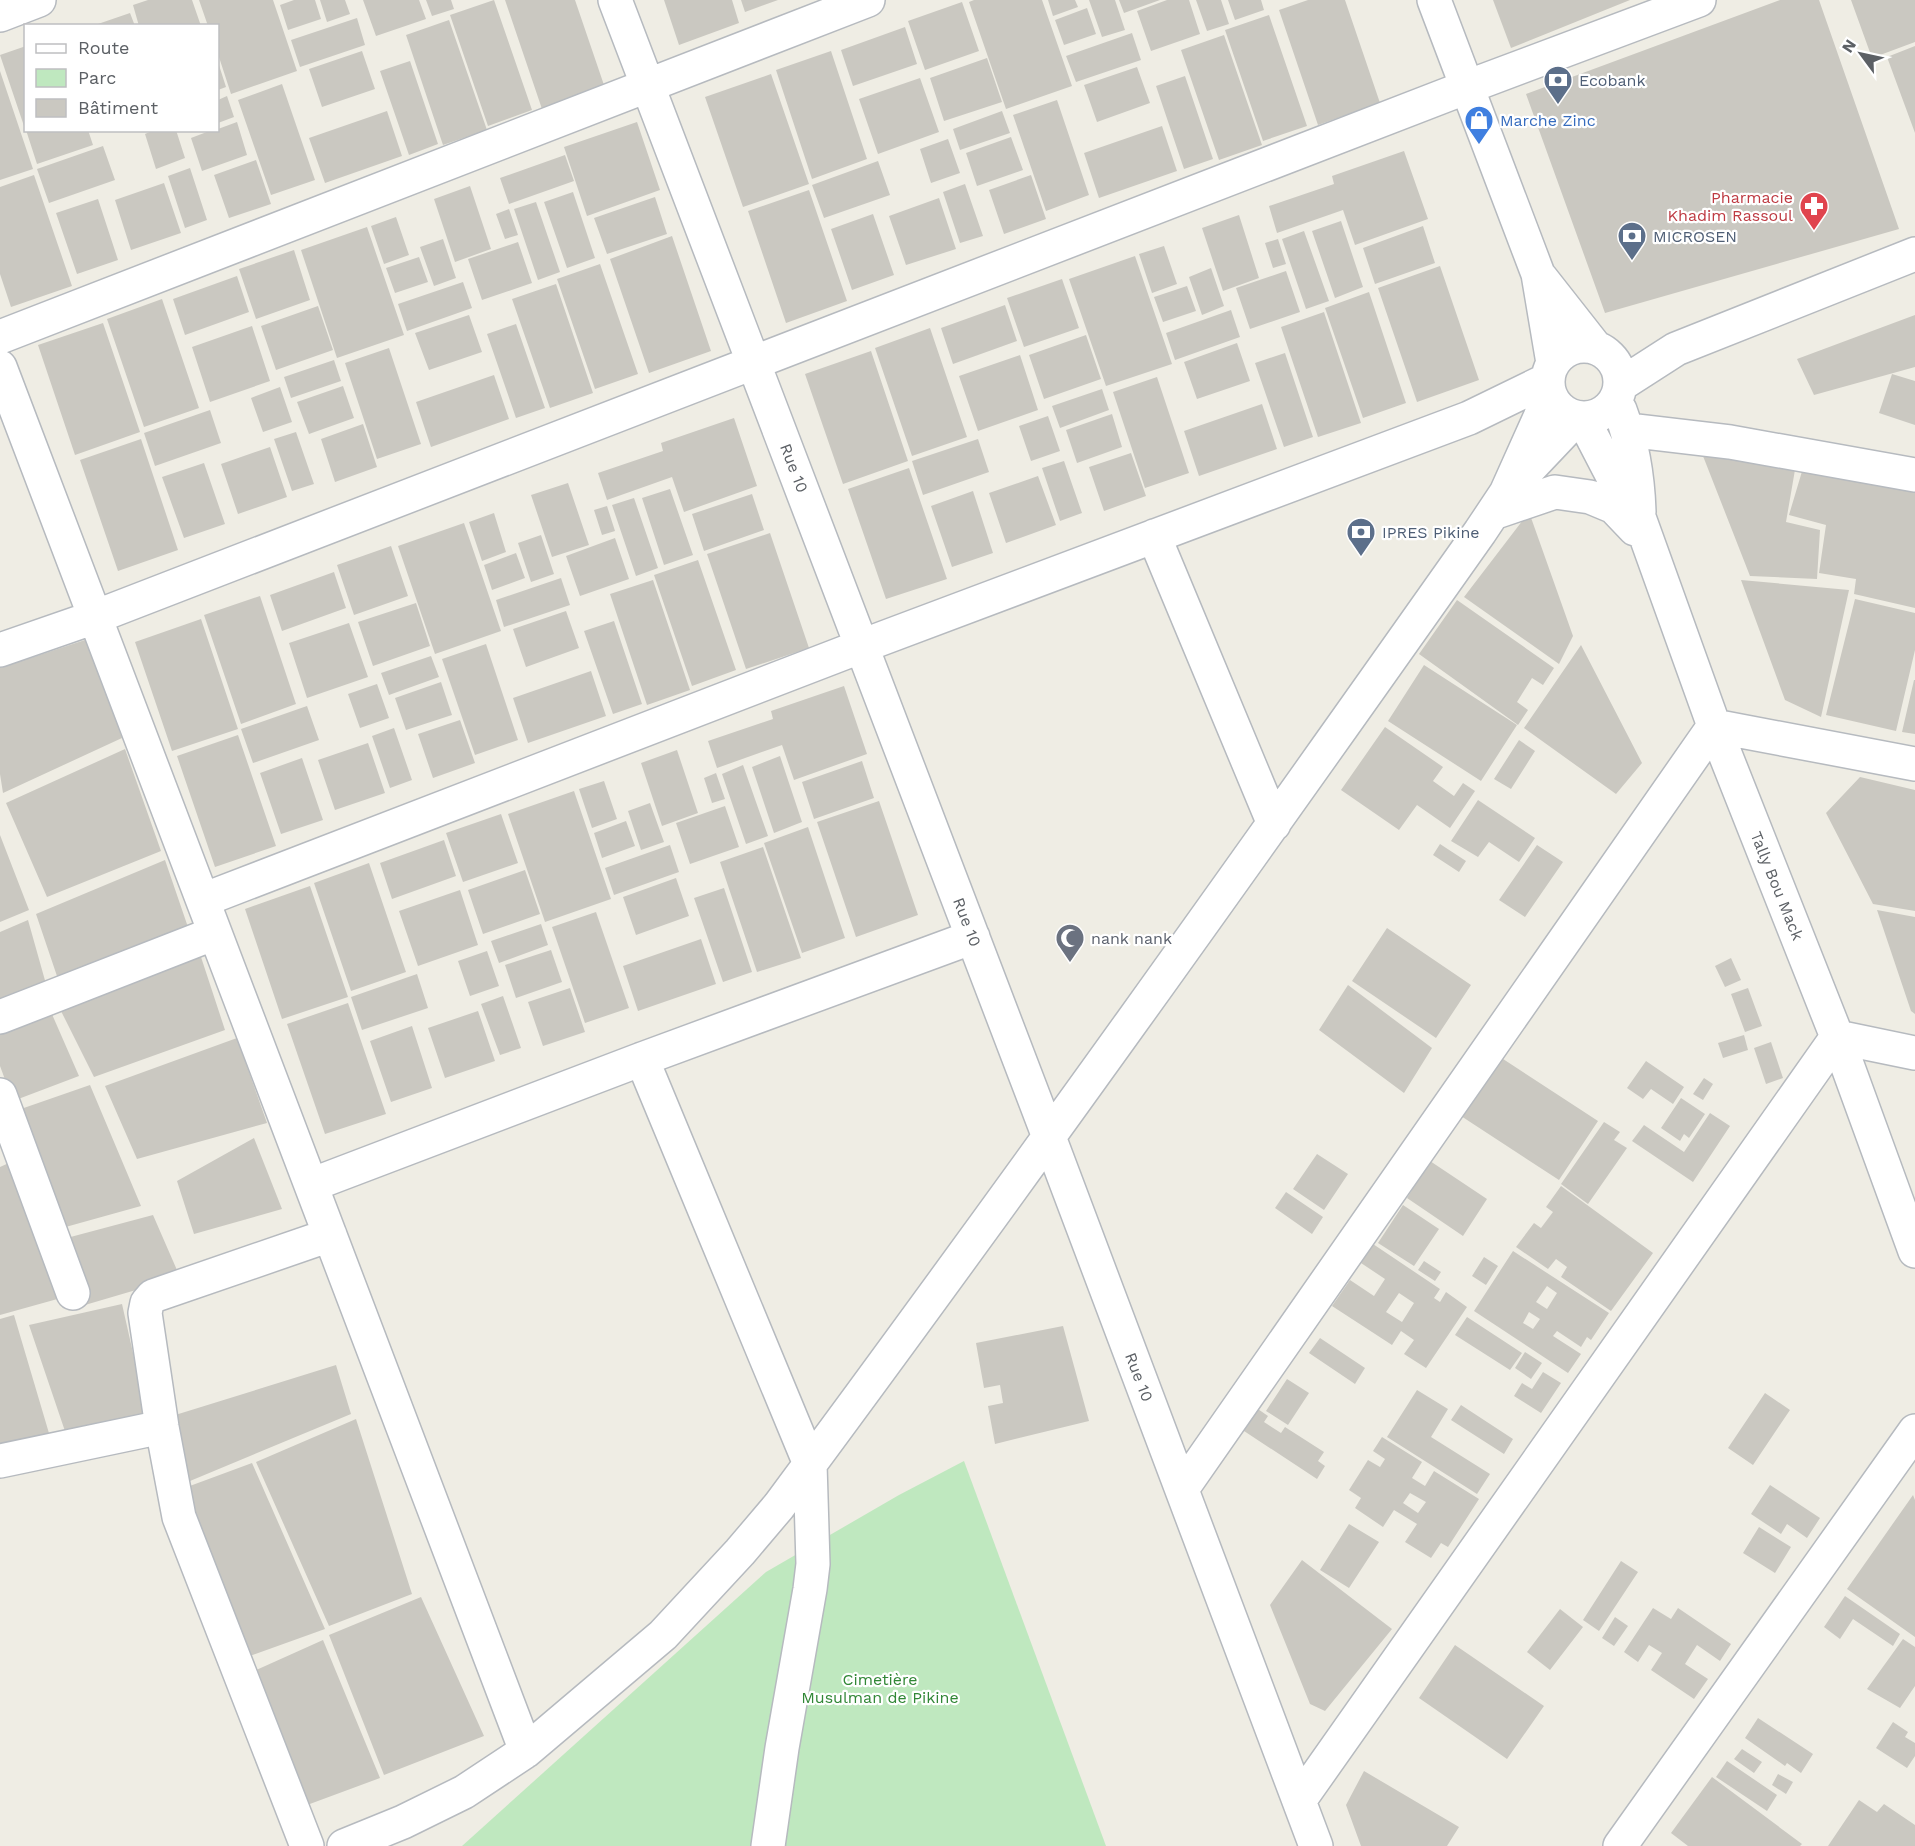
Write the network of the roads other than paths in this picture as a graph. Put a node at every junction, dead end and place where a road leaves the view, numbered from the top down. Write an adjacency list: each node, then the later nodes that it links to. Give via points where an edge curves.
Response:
1 (39, 0): 6 (street)
2 (615, 0): 7 (street, Rue 10)
3 (868, 0): 7 (street)
4 (1434, 0): 8 (street)
5 (1700, 0): 8 (street)
6 (0, 15)
7 (647, 85): 11 (street); 14 (street, Rue 10)
8 (1467, 87): 10 (street); 14 (street)
9 (1915, 254): 12 (street)
10 (1538, 274): 13 (street); 16 (street)
11 (0, 337)
12 (1676, 349): 13 (street); 17 (street)
13 (1600, 350): 16 (street, via 1584,346 1561,354); 17 (street, via 1613,361 1618,372)
14 (753, 362): 24 (street); 25 (street, Rue 10)
15 (0, 367): 24 (street)
16 (1550, 379): 18 (street, via 1556,405 1565,414); 21 (street); 23 (street, via 1469,418)
17 (1618, 392): 18 (street, via 1608,409); 19 (street, Tally Bou Mack)
18 (1580, 418): 21 (street); 22 (street, Tally Bou Mack)
19 (1628, 430): 20 (street, via 1730,442); 22 (street, Tally Bou Mack)
20 (1915, 475)
21 (1500, 503): 22 (street, via 1555,492 1590,497 1614,507); 29 (street)
22 (1644, 532): 27 (street, Tally Bou Mack)
23 (1154, 536): 25 (street); 29 (street)
24 (95, 616): 26 (street); 30 (street)
25 (862, 646): 30 (street); 32 (street, Rue 10)
26 (0, 650)
27 (1714, 726): 28 (street); 34 (street, Tally Bou Mack); 47 (street)
28 (1915, 764)
29 (1274, 824): 38 (street)
30 (202, 900): 31 (street)
31 (215, 933): 33 (street); 39 (street)
32 (973, 937): 36 (street); 38 (street, Rue 10)
33 (0, 1017)
34 (1837, 1037): 35 (street); 41 (street, Tally Bou Mack); 49 (street)
35 (1915, 1053)
36 (642, 1059): 39 (street); 46 (street)
37 (0, 1095): 42 (street)
38 (1049, 1137): 46 (street); 47 (street, Rue 10)
39 (311, 1185): 40 (street)
40 (330, 1235): 43 (street, via 153,1296 145,1313); 48 (street)
41 (1915, 1251)
42 (73, 1293)
43 (162, 1427): 45 (street); 50 (street, via 179,1517)
44 (1915, 1431): 54 (street)
45 (0, 1461)
46 (810, 1464): 48 (street, via 740,1552 663,1635); 52 (street, via 813,1564)
47 (1182, 1489): 49 (street, Rue 10)
48 (526, 1751): 51 (street, via 464,1792)
49 (1299, 1801): 53 (street, Rue 10)
50 (307, 1846)
51 (344, 1846)
52 (768, 1846)
53 (1316, 1846)
54 (1620, 1846)

